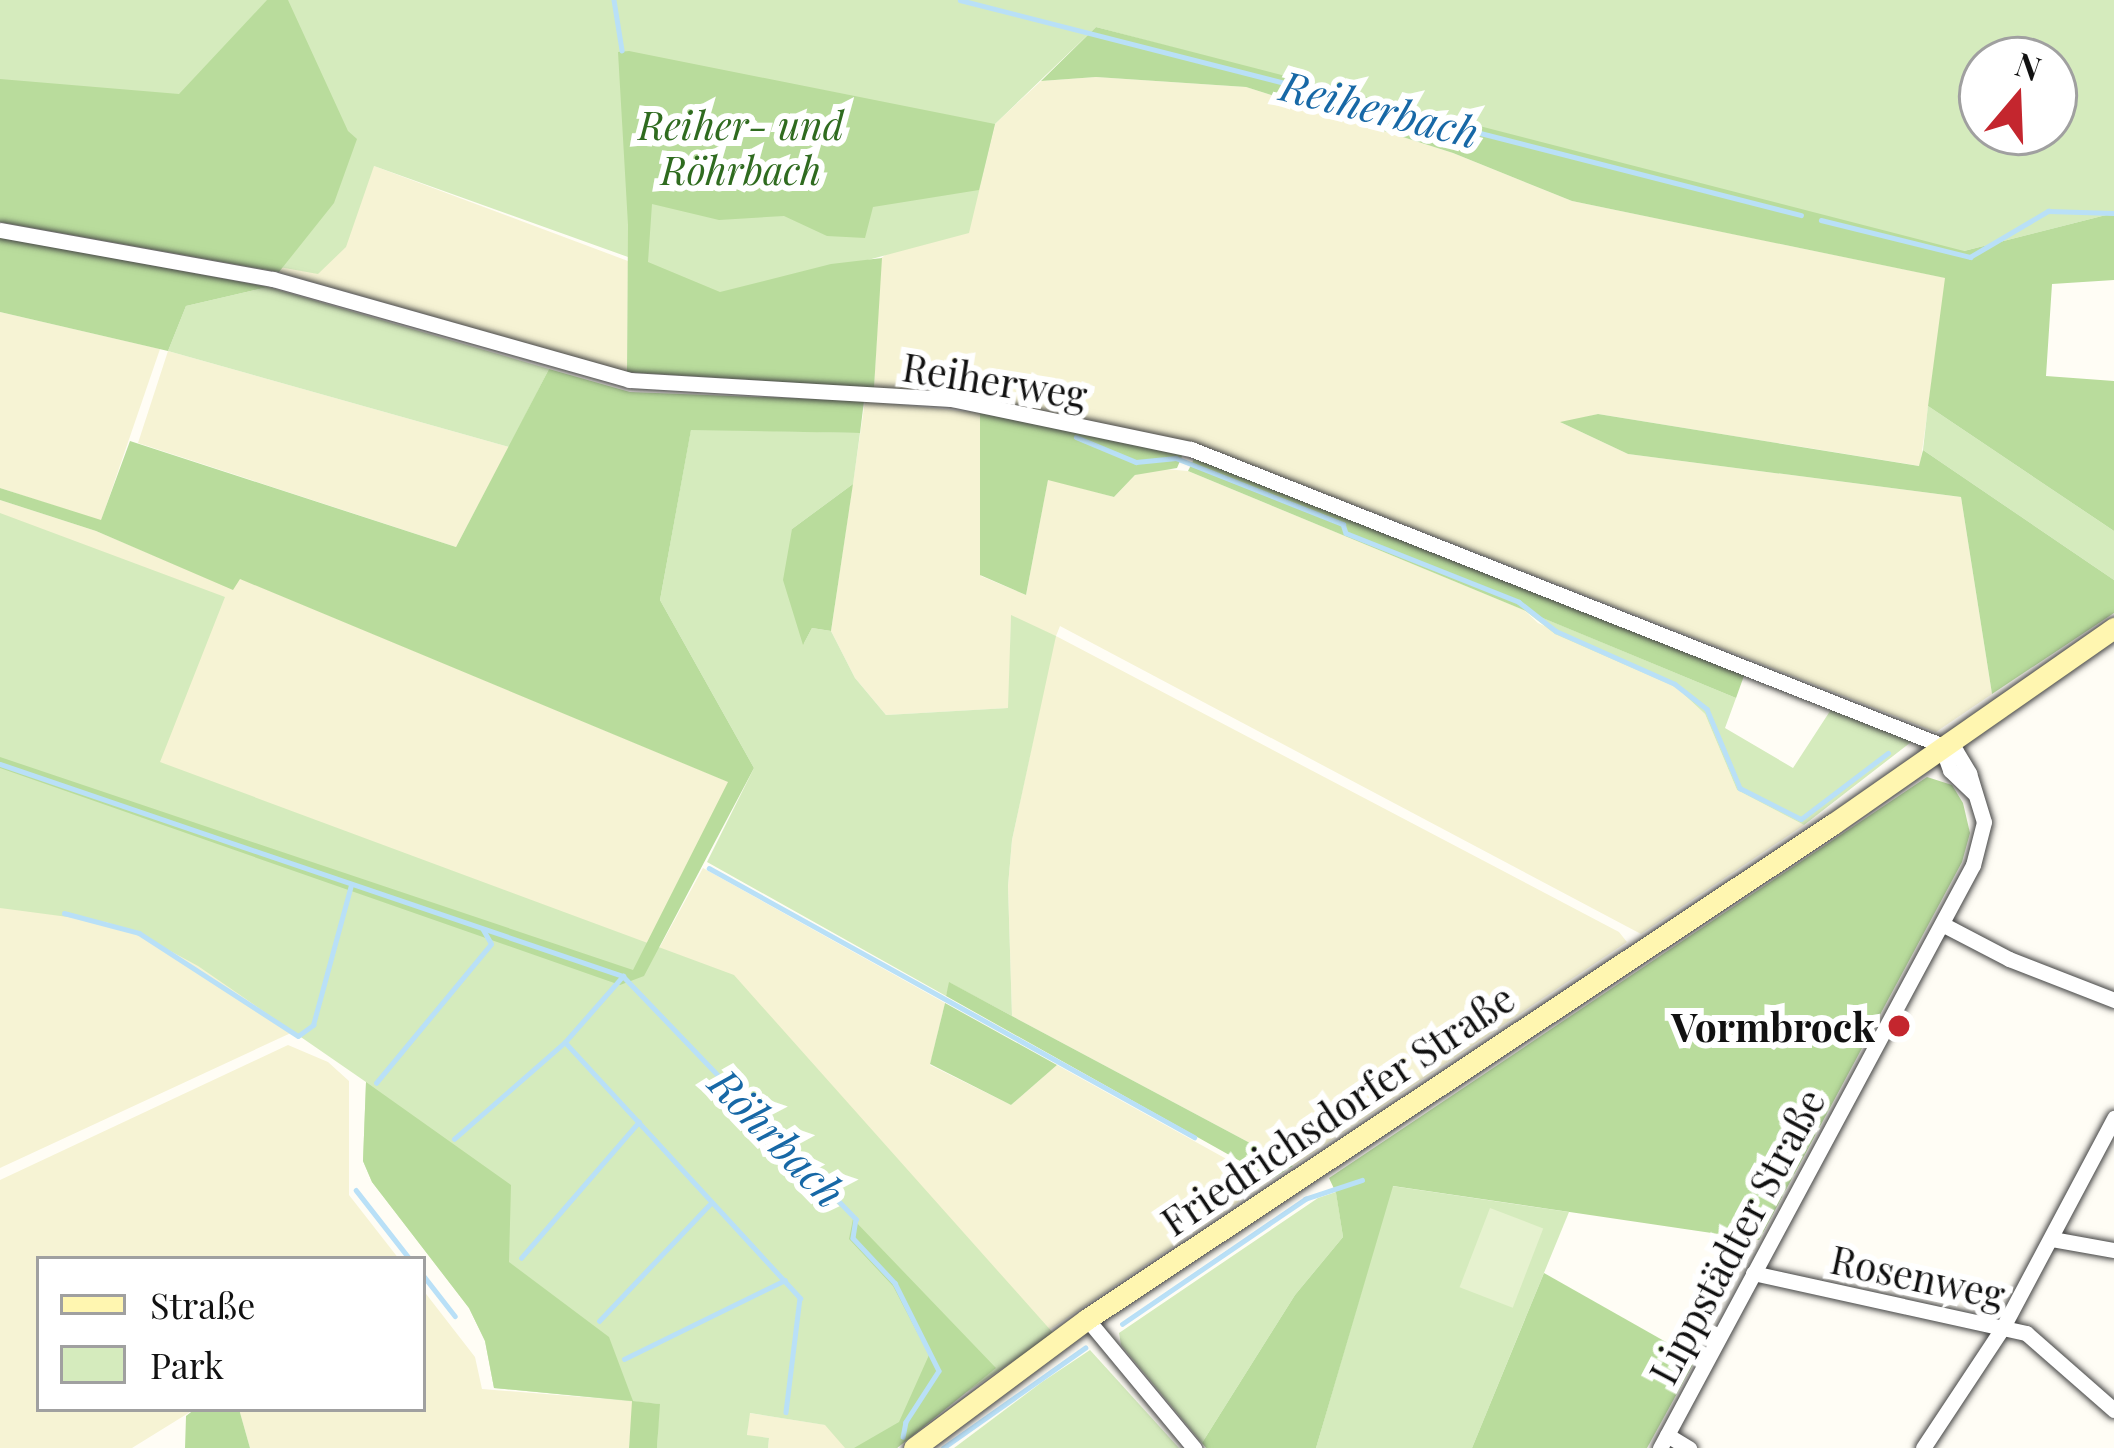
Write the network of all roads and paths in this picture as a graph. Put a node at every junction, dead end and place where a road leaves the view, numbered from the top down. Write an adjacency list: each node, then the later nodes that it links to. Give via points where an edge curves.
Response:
1 (0, 230): 3 (street, Reiherweg, via 273,279 629,380 951,400 1191,448)
2 (2114, 628): 3 (main road, Friedrichsdorfer Straße)
3 (1941, 745): 4 (street, Lippstädter Straße, via 1950,770 1976,796 1982,839); 10 (main road, Friedrichsdorfer Straße)
4 (1942, 924): 5 (street); 9 (street, Lippstädter Straße)
5 (2114, 1000)
6 (2114, 1118): 7 (street)
7 (2052, 1240): 8 (street); 11 (street)
8 (2114, 1250)
9 (1753, 1273): 11 (street, Rosenweg); 13 (street, Lippstädter Straße)
10 (1087, 1319): 14 (main road, Friedrichsdorfer Straße); 15 (street)
11 (2003, 1327): 12 (street, Rosenweg, via 2046,1347); 17 (street)
12 (2114, 1410)
13 (1663, 1442): 16 (street)
14 (914, 1448)
15 (1194, 1448)
16 (1689, 1448)
17 (1923, 1448)

